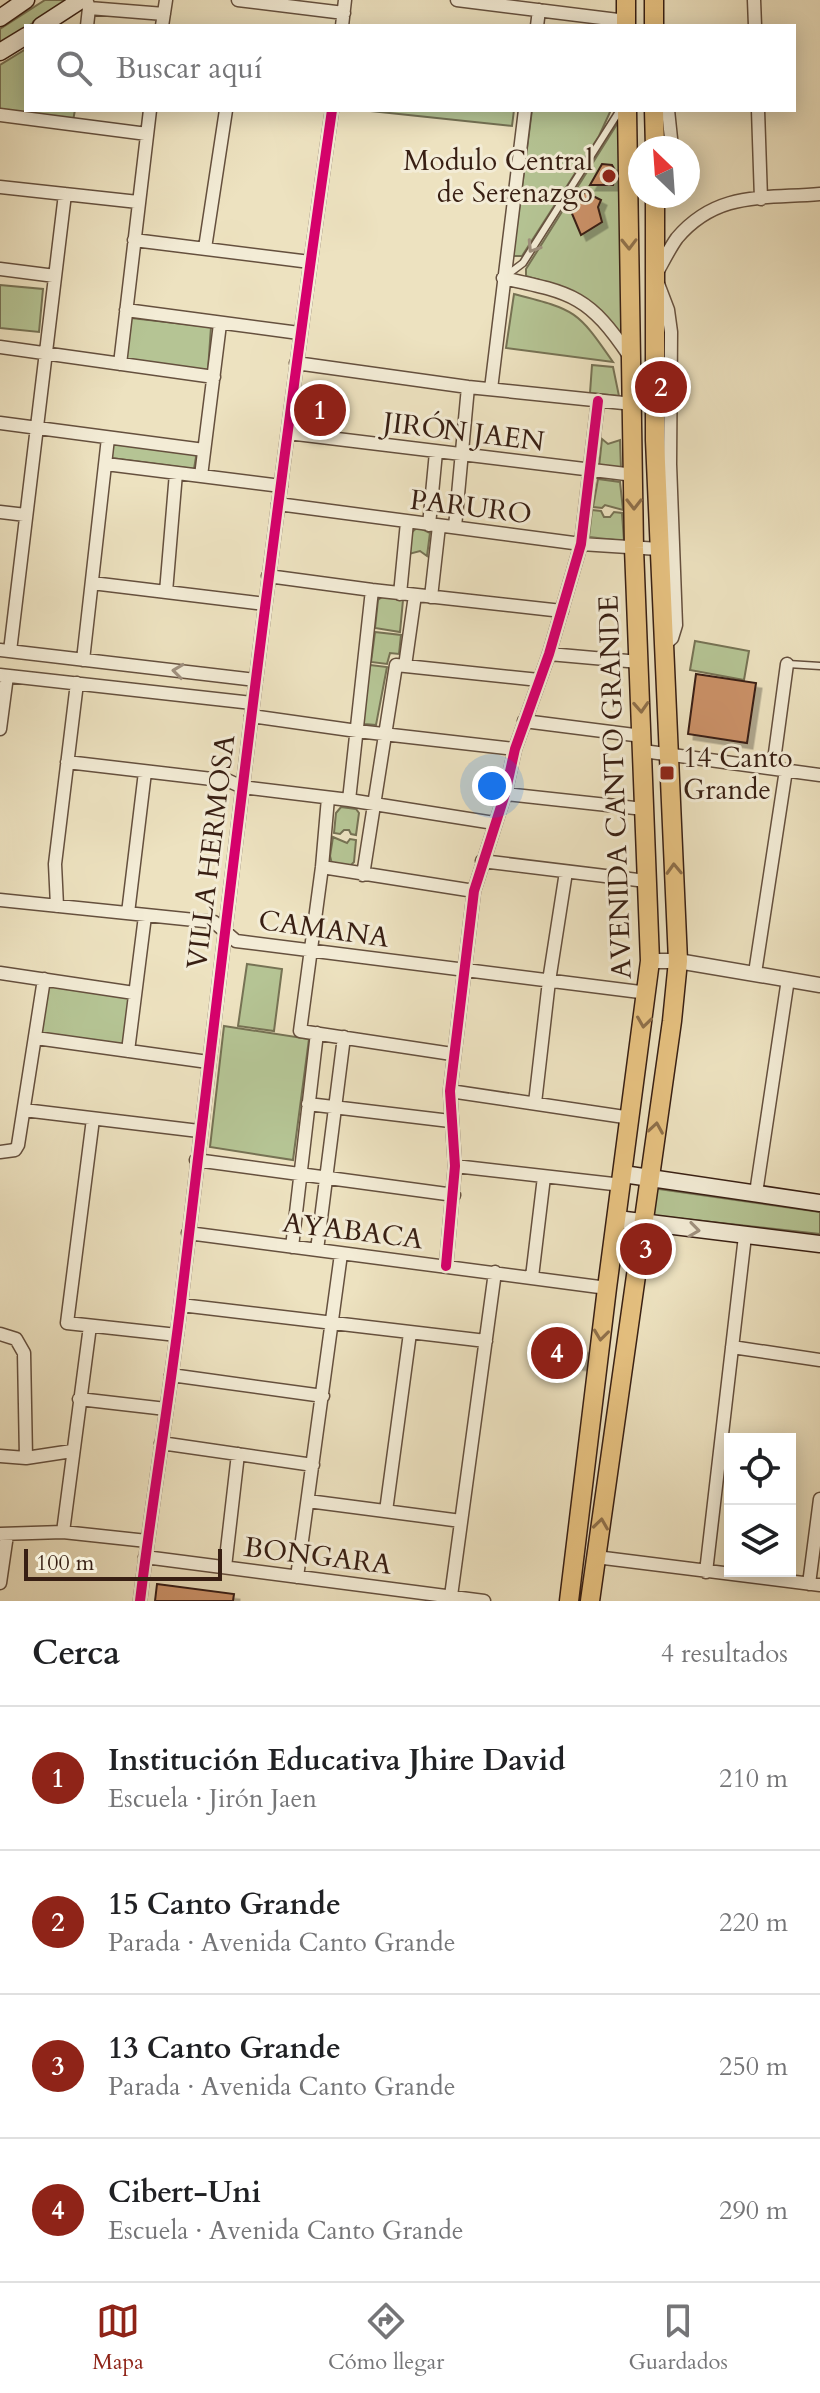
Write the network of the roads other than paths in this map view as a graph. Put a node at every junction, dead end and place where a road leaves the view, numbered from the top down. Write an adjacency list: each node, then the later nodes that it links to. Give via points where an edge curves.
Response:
1 (26, 0): 11 (main road)
2 (166, 0): 12 (street)
3 (238, 0): 10 (street)
4 (457, 0): 9 (street)
5 (626, 0): 16 (main road)
6 (654, 0): 17 (main road)
7 (754, 0): 18 (street)
8 (85, 3): 12 (street); 13 (main road); 14 (street)
9 (539, 10): 15 (street); 16 (street)
10 (344, 13)
11 (0, 18)
12 (163, 20)
13 (45, 24)
14 (87, 24)
15 (537, 24)
16 (626, 24)
17 (654, 24)
18 (755, 24)
19 (24, 37): 20 (main road)
20 (0, 52)
21 (77, 112): 32 (street)
22 (150, 112): 33 (street)
23 (226, 112): 43 (street)
24 (332, 112): 44 (street, VILLA HERMOSA)
25 (525, 112): 48 (street)
26 (619, 112): 48 (lane, one-way to 48, via 523,263)
27 (627, 112): 54 (main road, AVENIDA CANTO GRANDE, one-way to 54)
28 (654, 112): 34 (main road)
29 (668, 112): 35 (street)
30 (758, 112): 39 (street)
31 (0, 115): 32 (street)
32 (76, 125): 33 (street)
33 (147, 134): 40 (street)
34 (655, 136)
35 (671, 136)
36 (0, 187): 37 (street)
37 (65, 194): 40 (street); 46 (street)
38 (820, 194): 39 (street)
39 (761, 199): 47 (street, via 728,202 698,217 676,240)
40 (138, 202): 42 (street)
41 (655, 208): 47 (main road, AVENIDA CANTO GRANDE)
42 (134, 240): 43 (street); 49 (street)
43 (205, 248): 44 (street)
44 (310, 262): 51 (street, VILLA HERMOSA)
45 (0, 269): 46 (street)
46 (55, 276): 53 (street)
47 (655, 276): 83 (main road, AVENIDA CANTO GRANDE); 93 (street, via 671,332 676,625)
48 (503, 278): 54 (street, via 584,302); 59 (street)
49 (126, 310): 50 (street); 56 (street)
50 (220, 324): 51 (street); 57 (street)
51 (299, 333): 55 (street, VILLA HERMOSA)
52 (0, 347): 53 (street)
53 (46, 353): 56 (street); 63 (street)
54 (632, 360): 61 (main road, AVENIDA CANTO GRANDE)
55 (296, 363): 58 (street); 64 (street, VILLA HERMOSA)
56 (120, 364): 57 (street)
57 (214, 377): 66 (street)
58 (468, 387): 59 (street); 68 (street)
59 (491, 389): 60 (street)
60 (598, 401): 61 (street); 70 (street)
61 (633, 404): 72 (main road, AVENIDA CANTO GRANDE)
62 (0, 423): 63 (street)
63 (39, 428): 65 (street); 77 (street)
64 (288, 433): 67 (street, JIRÓN JAEN); 74 (street, VILLA HERMOSA)
65 (108, 438): 66 (street); 69 (street)
66 (204, 450): 73 (street)
67 (436, 452): 68 (street, JIRÓN JAEN); 79 (street)
68 (463, 456): 70 (street, JIRÓN JAEN); 80 (street)
69 (106, 464): 71 (street); 85 (street)
70 (590, 471): 72 (street, JIRÓN JAEN); 81 (street)
71 (176, 473): 73 (street); 87 (street)
72 (634, 475): 82 (main road, AVENIDA CANTO GRANDE, one-way to 82)
73 (201, 476): 74 (street)
74 (281, 486): 75 (street, VILLA HERMOSA)
75 (278, 504): 78 (street, PARURO); 84 (street, VILLA HERMOSA)
76 (0, 512): 77 (street)
77 (26, 515): 94 (street)
78 (407, 522): 79 (street, PARURO); 88 (street)
79 (434, 525): 80 (street, PARURO); 90 (street)
80 (455, 527): 81 (street, PARURO)
81 (581, 544): 82 (street, PARURO); 92 (street)
82 (634, 548): 83 (street, PARURO); 97 (main road, AVENIDA CANTO GRANDE)
83 (659, 549): 93 (main road, AVENIDA CANTO GRANDE)
84 (268, 576): 86 (street); 91 (street, VILLA HERMOSA)
85 (92, 583): 87 (street); 96 (street)
86 (372, 590): 88 (street); 108 (street)
87 (166, 592): 91 (street)
88 (400, 594): 89 (street)
89 (415, 595): 90 (street); 99 (street)
90 (431, 597): 92 (street)
91 (265, 604): 102 (street, VILLA HERMOSA)
92 (562, 611): 95 (street)
93 (663, 646): 112 (main road, AVENIDA CANTO GRANDE)
94 (5, 651): 96 (street)
95 (549, 654): 97 (street); 103 (street)
96 (83, 660): 102 (street, one-way to 96)
97 (639, 662): 110 (main road, AVENIDA CANTO GRANDE, one-way to 110)
98 (787, 664): 100 (lane); 114 (street)
99 (405, 666): 103 (street); 109 (street, via 396,665)
100 (820, 666)
101 (4, 676): 104 (street); 107 (street)
102 (256, 680): 105 (street, VILLA HERMOSA)
103 (539, 680): 106 (street)
104 (77, 683): 105 (street); 113 (street)
105 (251, 710): 108 (street); 117 (street, VILLA HERMOSA)
106 (524, 721): 110 (street); 111 (street)
107 (0, 729)
108 (357, 731): 109 (street); 120 (street)
109 (384, 735): 111 (street); 121 (street)
110 (643, 744): 112 (street); 122 (main road, AVENIDA CANTO GRANDE)
111 (515, 749): 118 (street)
112 (669, 755): 114 (street); 137 (main road, AVENIDA CANTO GRANDE, one-way to 112)
113 (67, 762): 115 (street); 131 (street, via 55,864)
114 (780, 769): 116 (street); 140 (street)
115 (145, 772): 117 (street); 132 (street)
116 (820, 775)
117 (242, 787): 119 (street); 134 (street, VILLA HERMOSA)
118 (505, 794): 122 (street); 123 (street)
119 (328, 798): 120 (street); 125 (street)
120 (349, 800): 121 (street)
121 (374, 804): 123 (street); 127 (street)
122 (644, 809): 128 (main road, AVENIDA CANTO GRANDE)
123 (494, 823): 124 (street)
124 (482, 861): 126 (street); 129 (street)
125 (322, 867): 127 (street); 135 (street)
126 (566, 872): 128 (street); 143 (street)
127 (363, 875): 129 (street)
128 (646, 881): 136 (main road, AVENIDA CANTO GRANDE)
129 (474, 891): 138 (street)
130 (0, 900): 131 (street, CAMANA)
131 (57, 906): 132 (street, CAMANA)
132 (128, 913): 133 (street, CAMANA)
133 (145, 916): 134 (street, CAMANA, via 214,922); 145 (street)
134 (225, 931): 135 (street, CAMANA, via 236,941); 152 (street, VILLA HERMOSA)
135 (311, 951): 138 (street, CAMANA); 147 (street, via 300,1031)
136 (650, 961): 137 (street); 146 (main road, AVENIDA CANTO GRANDE)
137 (678, 961): 140 (street); 168 (main road, AVENIDA CANTO GRANDE, one-way to 137)
138 (464, 971): 143 (street, CAMANA); 151 (street)
139 (0, 973): 141 (street)
140 (755, 973): 142 (street)
141 (44, 979): 145 (street); 149 (street)
142 (788, 979): 144 (street); 170 (street)
143 (549, 981): 146 (street, CAMANA); 154 (street)
144 (820, 985)
145 (134, 993): 150 (street)
146 (648, 993): 158 (main road, AVENIDA CANTO GRANDE, one-way to 158)
147 (317, 1033): 148 (street); 155 (street)
148 (344, 1037): 151 (street); 156 (street)
149 (36, 1038): 150 (street); 157 (street)
150 (128, 1051): 152 (street)
151 (452, 1054): 153 (street)
152 (208, 1062): 161 (street, VILLA HERMOSA)
153 (450, 1091): 154 (street); 160 (street)
154 (535, 1103): 158 (street)
155 (308, 1104): 156 (street); 165 (street)
156 (335, 1108): 160 (street); 166 (street)
157 (24, 1110): 159 (street); 162 (street, via 18,1145)
158 (631, 1118): 169 (main road, AVENIDA CANTO GRANDE)
159 (93, 1119): 161 (street); 187 (street, via 67,1323)
160 (450, 1121): 164 (street)
161 (199, 1131): 163 (street, VILLA HERMOSA)
162 (0, 1152)
163 (196, 1160): 165 (street); 175 (street, VILLA HERMOSA)
164 (455, 1166): 167 (street); 171 (street)
165 (299, 1173): 166 (street); 178 (street)
166 (326, 1177): 171 (street); 179 (street)
167 (544, 1177): 169 (street); 183 (street)
168 (648, 1178): 169 (main road); 170 (main road); 174 (main road, AVENIDA CANTO GRANDE)
169 (622, 1180): 173 (main road, AVENIDA CANTO GRANDE)
170 (756, 1193): 172 (main road)
171 (454, 1195): 181 (street)
172 (820, 1203)
173 (617, 1219): 174 (main road); 184 (main road, AVENIDA CANTO GRANDE)
174 (642, 1223): 176 (main road, one-way to 176); 212 (main road, AVENIDA CANTO GRANDE, one-way to 174)
175 (188, 1233): 178 (street, AYABACA); 185 (street, VILLA HERMOSA)
176 (745, 1236): 177 (main road); 192 (street)
177 (820, 1244)
178 (292, 1247): 179 (street, AYABACA)
179 (317, 1250): 180 (street, AYABACA)
180 (341, 1254): 181 (street, AYABACA); 186 (street)
181 (446, 1266): 182 (street, AYABACA)
182 (495, 1272): 183 (street, AYABACA); 191 (street)
183 (532, 1277): 184 (street, AYABACA)
184 (607, 1288): 221 (main road, AVENIDA CANTO GRANDE, one-way to 221)
185 (181, 1305): 186 (street); 190 (street, VILLA HERMOSA)
186 (332, 1323): 188 (street); 195 (street)
187 (90, 1326): 190 (street); 196 (street)
188 (410, 1333): 191 (street); 206 (street)
189 (0, 1334): 202 (street, via 16,1339 24,1353)
190 (177, 1335): 194 (street, VILLA HERMOSA)
191 (486, 1341): 207 (street)
192 (732, 1347): 193 (street); 214 (street)
193 (820, 1360)
194 (171, 1375): 195 (street); 197 (street, VILLA HERMOSA)
195 (323, 1396): 203 (street)
196 (79, 1399): 197 (street); 199 (street)
197 (166, 1409): 198 (street, VILLA HERMOSA)
198 (161, 1443): 200 (street); 210 (street, VILLA HERMOSA)
199 (72, 1451): 202 (street); 208 (street)
200 (238, 1454): 203 (street); 213 (street)
201 (0, 1456): 202 (street)
202 (26, 1458)
203 (313, 1465): 205 (street)
204 (820, 1499): 217 (street)
205 (308, 1501): 206 (street); 215 (street)
206 (386, 1511): 207 (street)
207 (461, 1521): 218 (street)
208 (63, 1532): 209 (street); 210 (street)
209 (4, 1534): 216 (street)
210 (147, 1541): 211 (street, VILLA HERMOSA)
211 (145, 1557): 213 (street, BONGARA); 219 (street, VILLA HERMOSA)
212 (596, 1557): 214 (street); 222 (main road, AVENIDA CANTO GRANDE)
213 (225, 1567): 215 (street, BONGARA)
214 (706, 1572): 217 (street)
215 (297, 1577): 218 (street, BONGARA)
216 (0, 1583)
217 (815, 1584)
218 (451, 1596): 220 (street, BONGARA)
219 (140, 1601)
220 (484, 1601)
221 (569, 1601)
222 (590, 1601)

